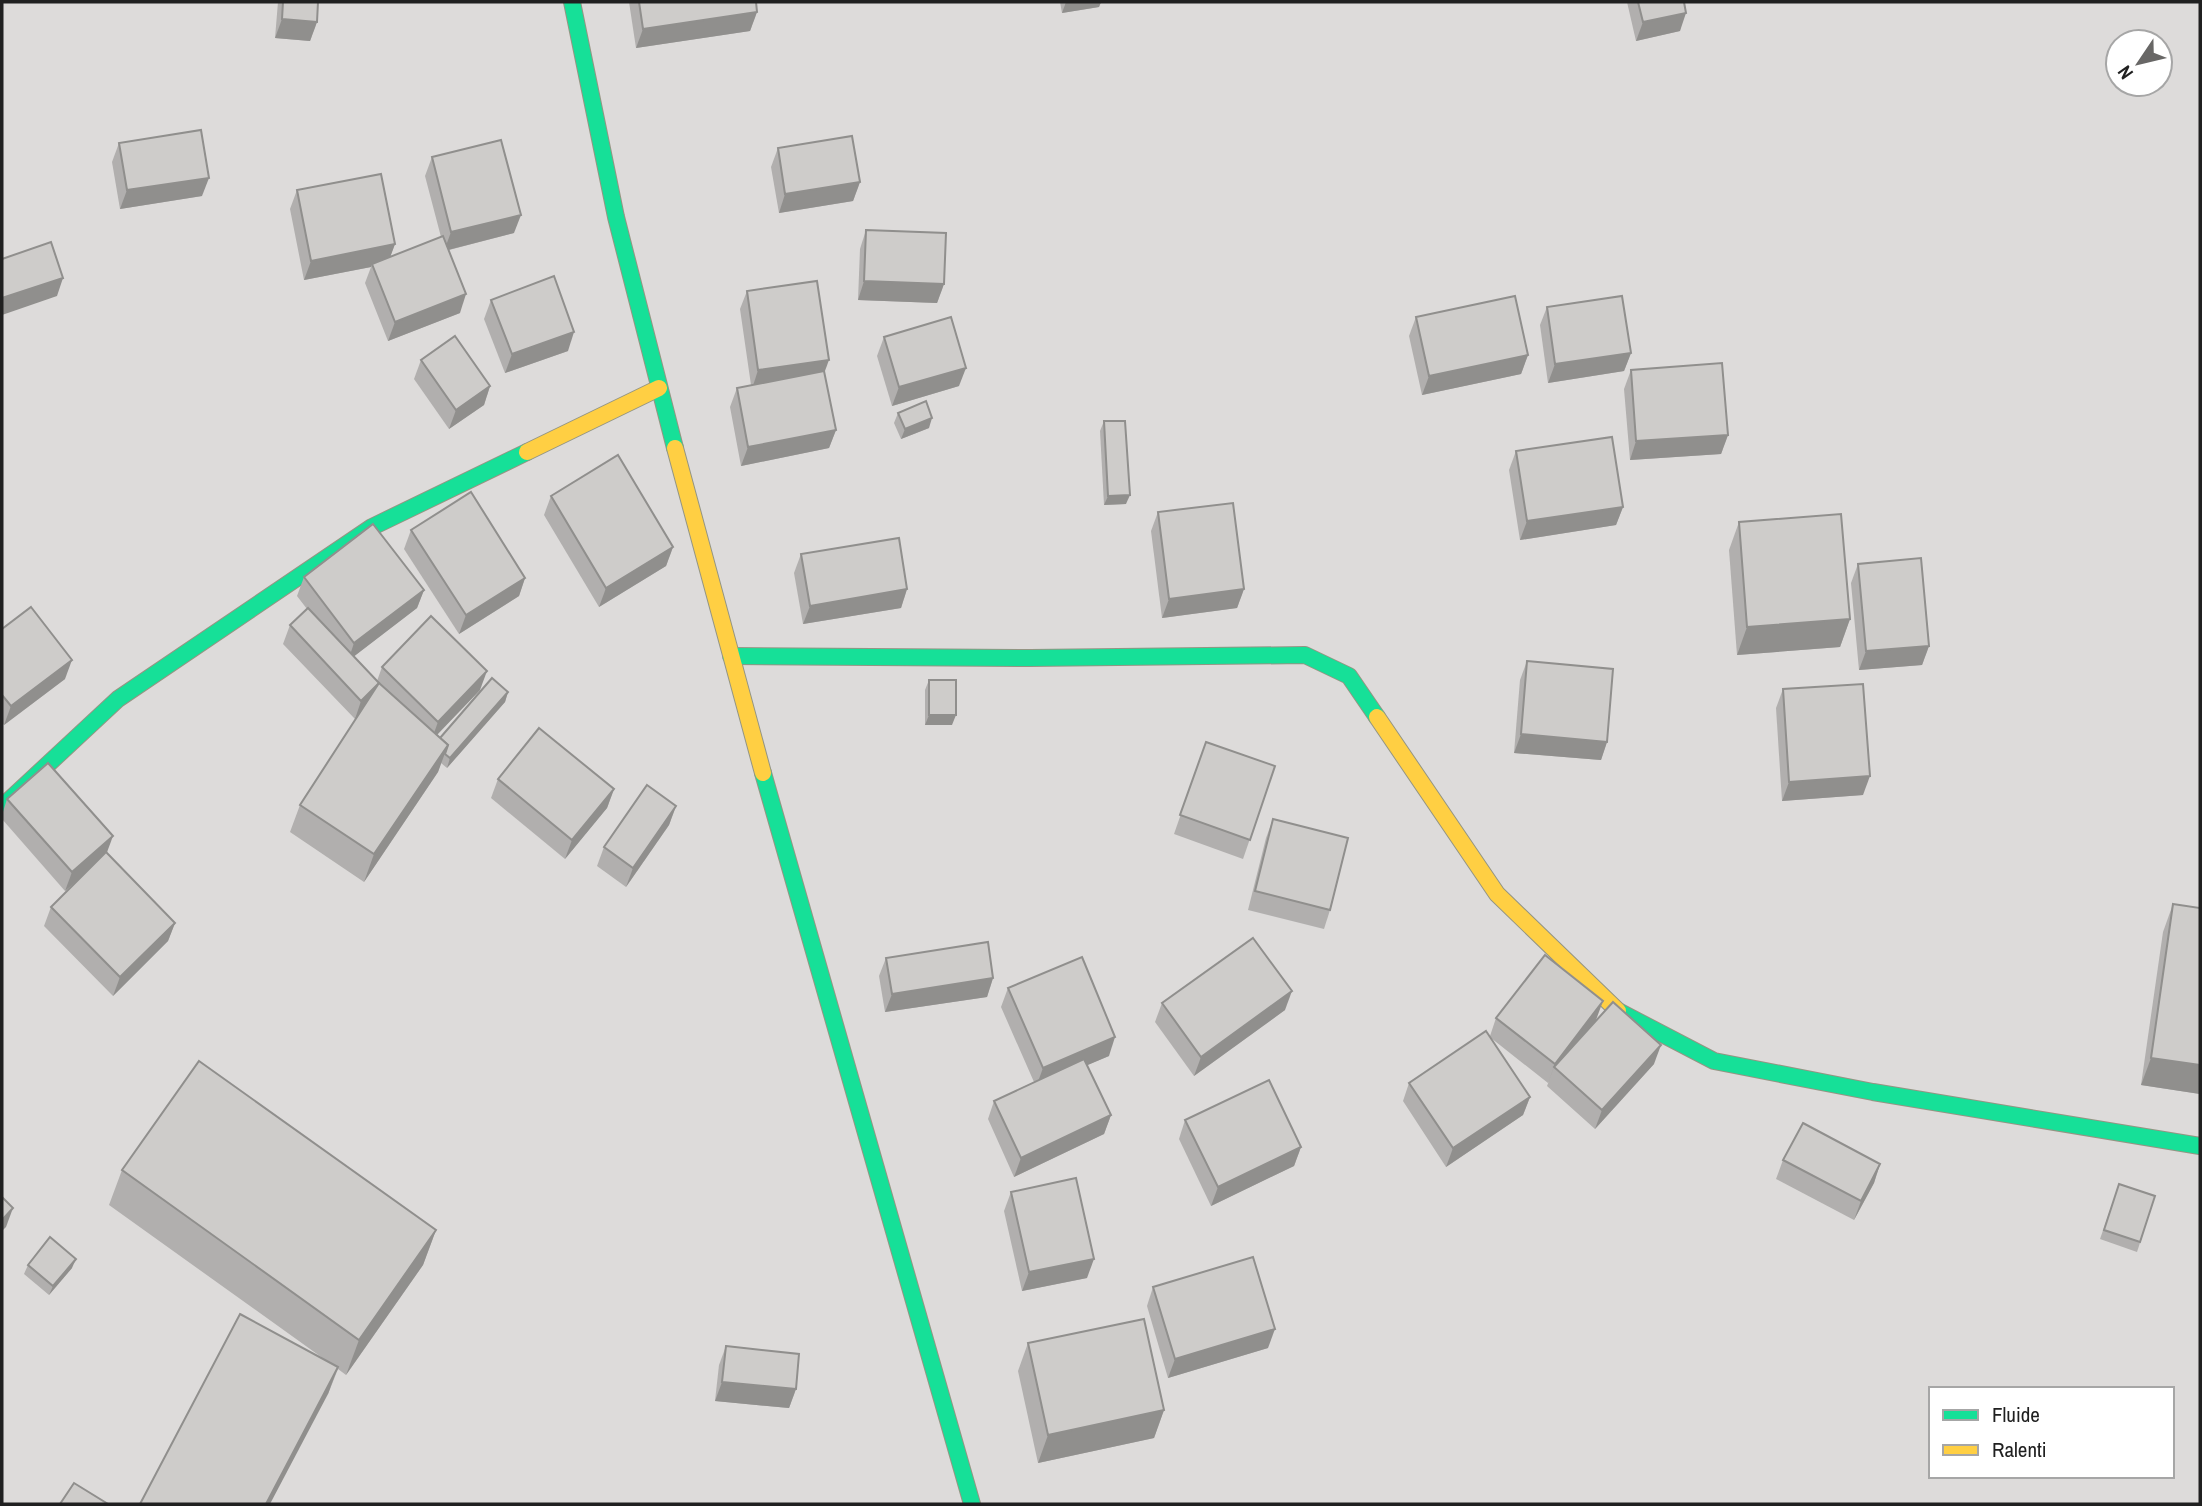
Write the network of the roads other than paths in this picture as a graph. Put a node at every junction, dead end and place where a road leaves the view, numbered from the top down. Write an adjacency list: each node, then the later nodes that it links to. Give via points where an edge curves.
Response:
1 (572, 2): 2 (street, via 587,91)
2 (659, 388): 3 (street); 4 (street, via 372,527 118,699)
3 (731, 656): 5 (street, via 1305,655 1349,676 1497,894 1615,1009 1714,1061); 6 (street)
4 (2, 807)
5 (2200, 1146)
6 (972, 1504)

